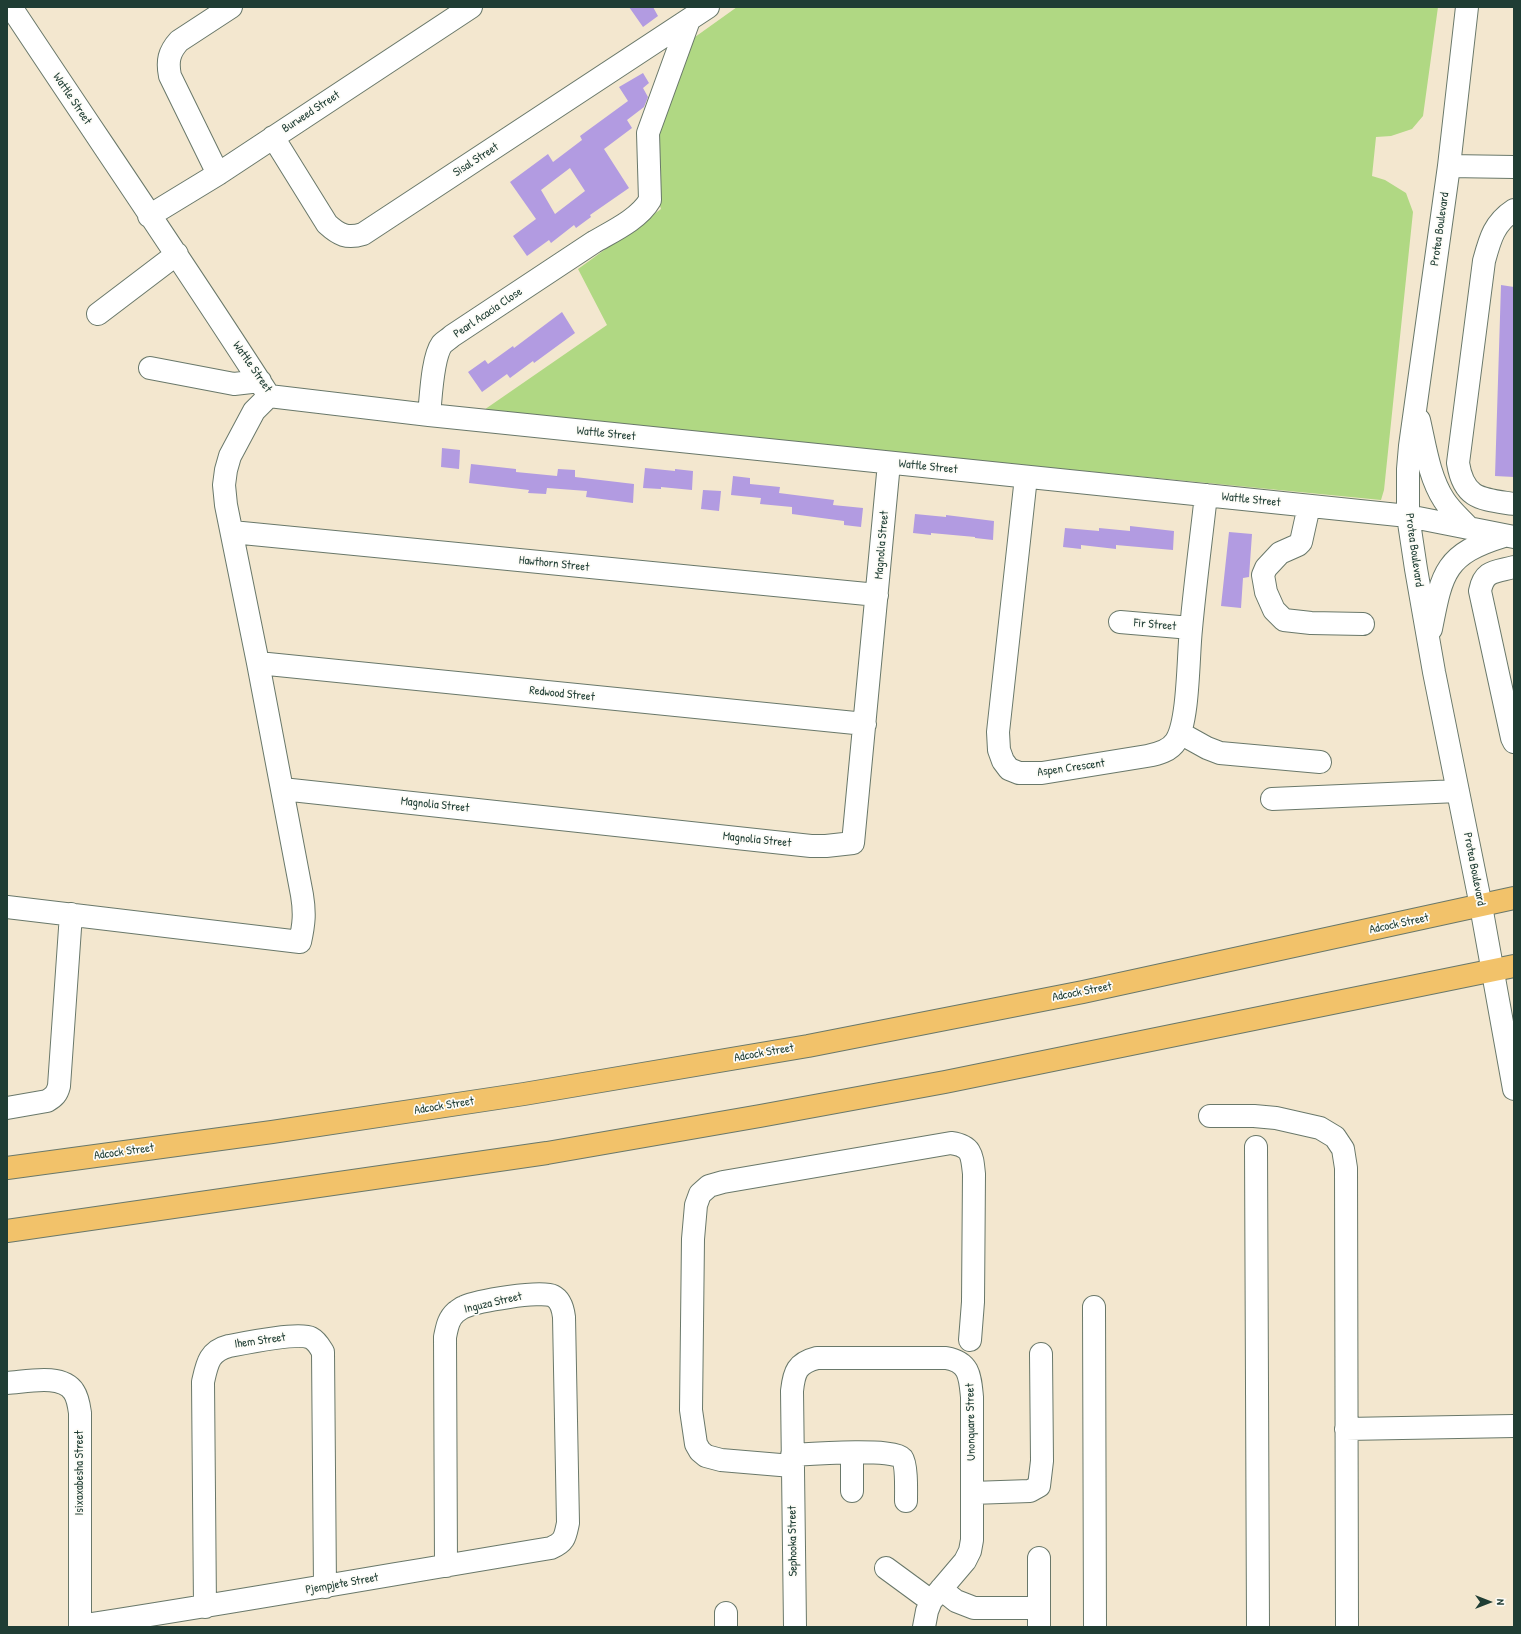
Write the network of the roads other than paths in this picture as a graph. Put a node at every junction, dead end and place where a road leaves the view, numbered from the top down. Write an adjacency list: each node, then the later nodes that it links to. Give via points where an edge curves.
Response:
1 (11, 7): 12 (street, Wattle Street)
2 (231, 7): 10 (street, via 179,41 169,56 168,65 170,76)
3 (471, 7): 7 (street, Burweed Street)
4 (708, 7): 6 (street, Sisal Street)
5 (1467, 7): 8 (street, Protea Boulevard)
6 (689, 20): 7 (street, Sisal Street, via 363,234 354,237 336,233 327,224); 18 (street, Pearl Acacia Close, via 648,133 650,200 646,207 442,344 434,370)
7 (273, 137): 10 (street, Burweed Street)
8 (1449, 166): 9 (street); 17 (street, Protea Boulevard)
9 (1514, 167)
10 (218, 174): 12 (street, Burweed Street)
11 (1514, 210): 22 (street, via 1498,224 1490,238 1484,261 1458,463 1465,487 1474,494 1484,499)
12 (149, 216): 13 (street, Wattle Street)
13 (177, 254): 14 (street); 16 (street, Wattle Street)
14 (98, 314)
15 (150, 368): 16 (street)
16 (264, 389): 18 (street, Wattle Street); 26 (street, via 230,456 226,470 225,498)
17 (1416, 407): 24 (street, Protea Boulevard, via 1408,469); 25 (street, via 1437,488)
18 (429, 415): 19 (street, Wattle Street)
19 (889, 463): 20 (street, Wattle Street); 29 (street, Magnolia Street)
20 (1026, 477): 21 (street, Wattle Street); 37 (street, Aspen Crescent, via 998,732 999,750 1003,761 1009,769 1019,773 1057,771 1161,753 1170,748)
21 (1206, 495): 23 (street, Wattle Street); 32 (street, Aspen Crescent)
22 (1514, 504)
23 (1309, 506): 24 (street, Wattle Street); 31 (street, via 1301,542 1280,553 1263,575 1266,592 1274,610 1284,620)
24 (1408, 516): 25 (street, Wattle Street); 33 (street, Protea Boulevard)
25 (1469, 528): 27 (street, Wattle Street)
26 (232, 532): 29 (street, Hawthorn Street); 34 (street)
27 (1510, 536): 33 (street, via 1481,543 1453,562 1439,590)
28 (1514, 567): 35 (street, via 1488,574 1482,581 1480,591)
29 (877, 596): 36 (street, Magnolia Street)
30 (1120, 622): 32 (street, Fir Street)
31 (1364, 624)
32 (1191, 628): 37 (street, Aspen Crescent)
33 (1429, 641): 41 (street, Protea Boulevard)
34 (258, 663): 36 (street, Redwood Street); 40 (street)
35 (1508, 690): 38 (street)
36 (865, 724): 40 (street, Magnolia Street, via 853,843 811,846)
37 (1180, 734): 39 (street, via 1220,752)
38 (1514, 742)
39 (1320, 762)
40 (282, 789): 46 (street, via 305,912 300,942)
41 (1458, 791): 42 (street); 44 (street, Protea Boulevard)
42 (1272, 799)
43 (1514, 898): 44 (main road, Adcock Street)
44 (1481, 906): 48 (street, Protea Boulevard); 53 (main road, Adcock Street, via 1083,992 808,1046 516,1095)
45 (7, 907): 46 (street)
46 (71, 914): 50 (street, via 58,1092 47,1101)
47 (1514, 966): 48 (main road)
48 (1493, 972): 49 (street, Protea Boulevard); 54 (main road, via 945,1082 547,1153)
49 (1514, 1089)
50 (7, 1108)
51 (1210, 1116): 60 (street, via 1276,1118 1320,1128 1335,1137 1343,1149 1346,1168)
52 (1256, 1147): 78 (street)
53 (7, 1168)
54 (7, 1231)
55 (1094, 1307): 77 (street)
56 (970, 1340): 62 (street, via 973,1302 974,1174 969,1150 962,1145 951,1144 709,1186 700,1194 696,1205 693,1239 691,1410 696,1444 706,1456 721,1460)
57 (1041, 1354): 64 (street, via 1042,1462 1039,1486 1030,1491)
58 (7, 1383): 74 (street, Isixaxabesha Street, via 56,1381 70,1387 78,1399)
59 (1514, 1426): 60 (street)
60 (1346, 1429): 79 (street)
61 (852, 1453): 62 (street); 63 (street); 65 (street, via 882,1452 902,1457 905,1464)
62 (792, 1460): 64 (street, Unonquare Street, via 794,1376 806,1361 816,1358 952,1359 968,1371 971,1381); 75 (street, Sephooka Street)
63 (852, 1492)
64 (972, 1493): 71 (street, Unonquare Street, via 970,1551 965,1561)
65 (906, 1501)
66 (568, 1502): 68 (street, Pjempjete Street, via 566,1532 559,1544 550,1548); 68 (street, Inguza Street, via 563,1309 555,1297 548,1294 524,1295 463,1307 454,1314 448,1324 445,1337)
67 (1039, 1558): 73 (street)
68 (446, 1566): 70 (street, Pjempjete Street)
69 (886, 1568): 71 (street)
70 (325, 1587): 72 (street, Pjempjete Street); 72 (street, Ihem Street, via 323,1352 317,1342 310,1337 297,1336 229,1346 220,1348 212,1355 206,1364 203,1382)
71 (936, 1595): 73 (street, via 974,1608); 76 (street, Unonquare Street, via 926,1611)
72 (205, 1607): 74 (street, Pjempjete Street)
73 (1039, 1618)
74 (80, 1626)
75 (795, 1627)
76 (924, 1627)
77 (1095, 1627)
78 (1258, 1627)
79 (1347, 1627)

